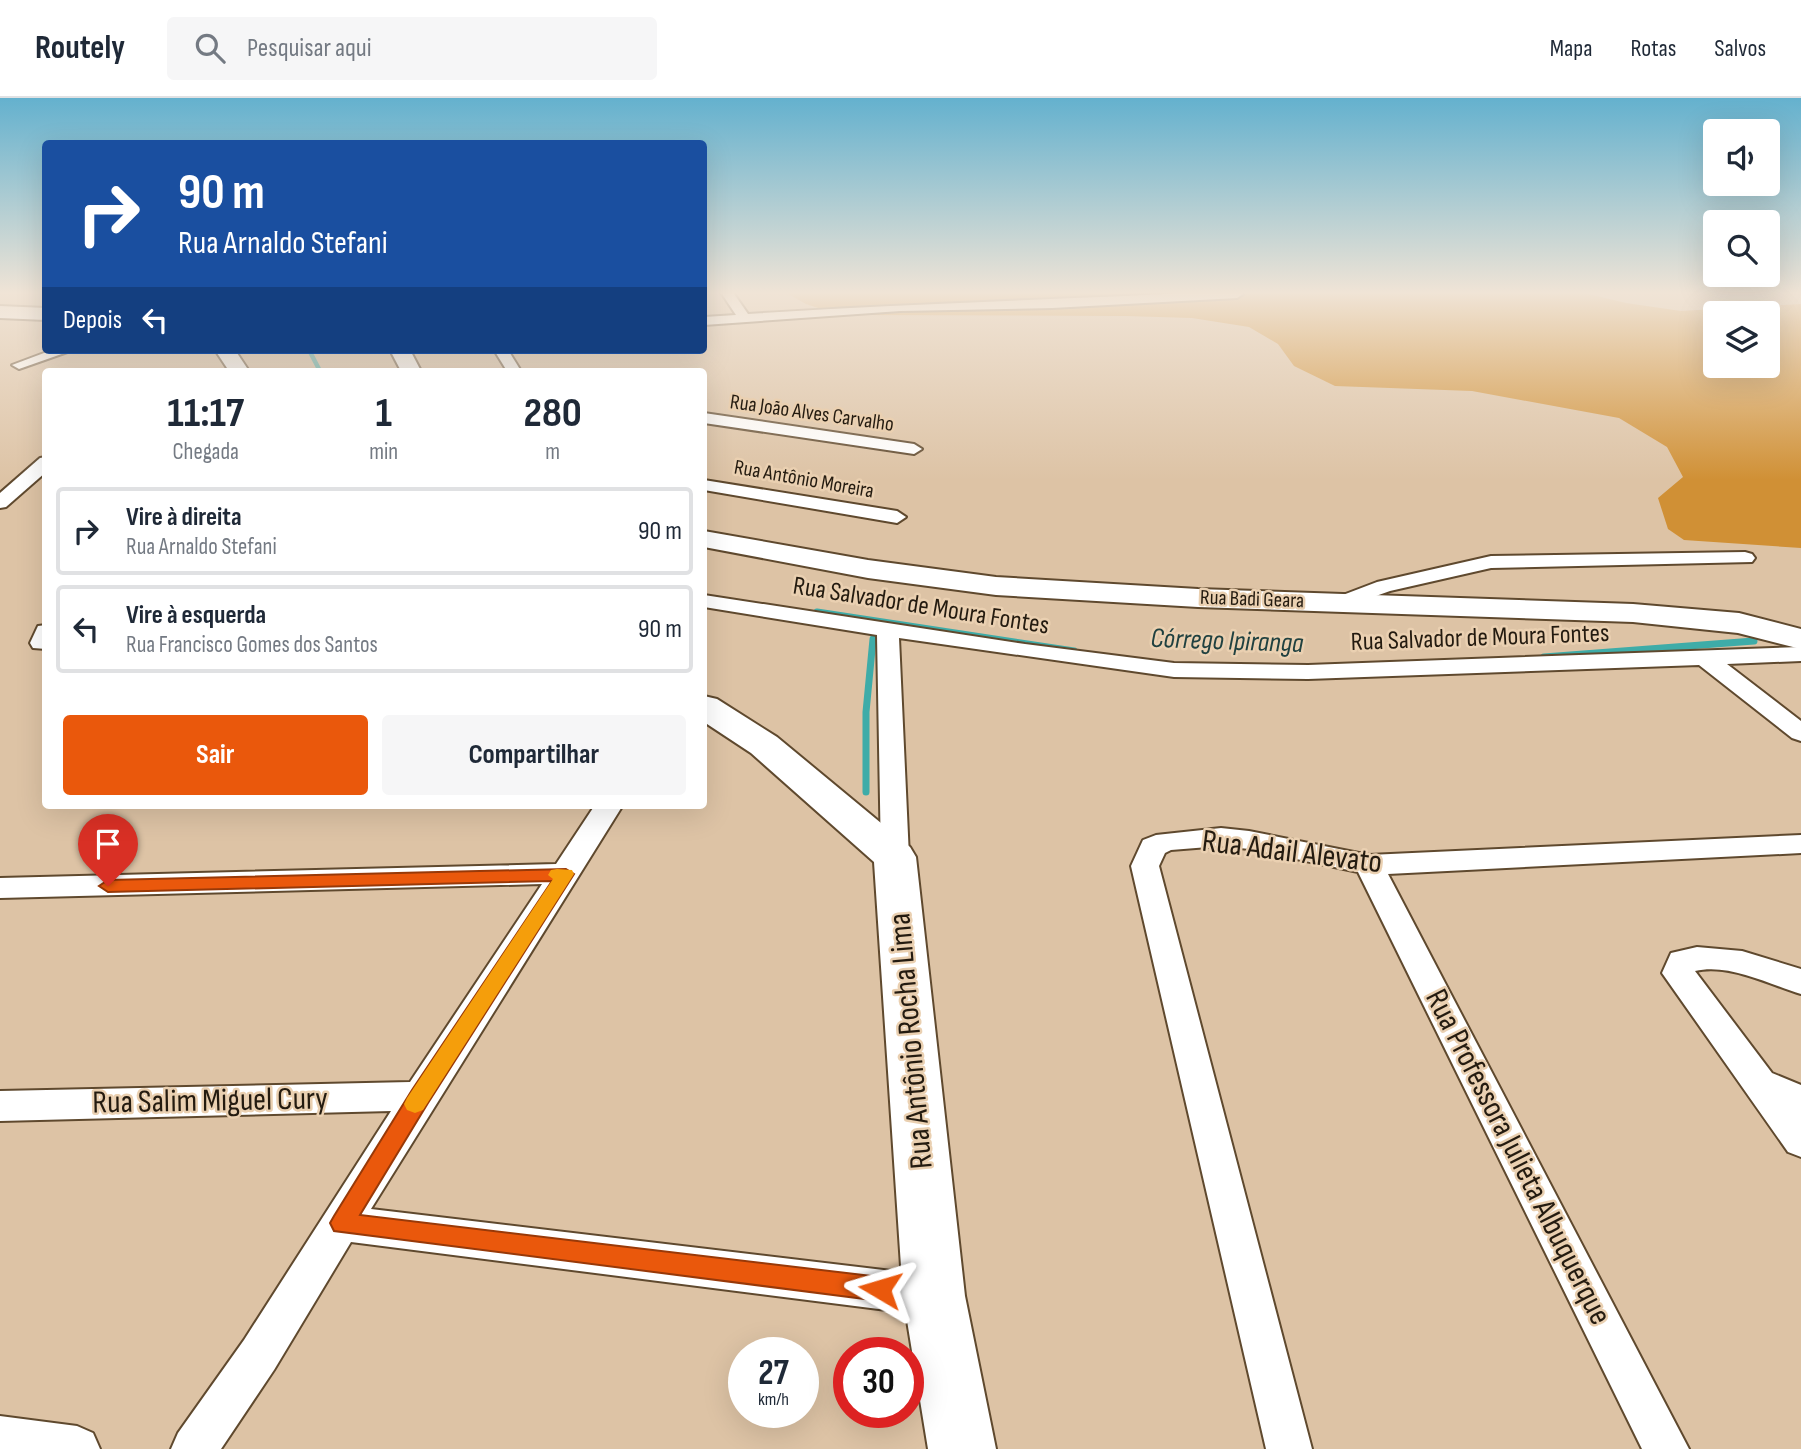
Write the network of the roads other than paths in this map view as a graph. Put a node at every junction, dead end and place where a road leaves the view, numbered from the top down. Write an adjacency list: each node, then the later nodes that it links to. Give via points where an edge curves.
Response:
1 (53, 354): 3 (street)
2 (3, 362): 3 (street)
3 (19, 365): 4 (street)
4 (42, 375)
5 (707, 418): 6 (street, Rua João Alves Carvalho)
6 (914, 449)
7 (42, 466): 9 (street)
8 (707, 485): 10 (street, Rua Antônio Moreira)
9 (0, 503)
10 (897, 517)
11 (707, 540): 14 (street, Rua Badi Geara, via 996,586)
12 (1745, 558): 14 (street, via 1491,562 1384,586)
13 (707, 601): 15 (street, Rua Salvador de Moura Fontes)
14 (1342, 602): 16 (street, Rua Badi Geara, via 1686,617 1739,623)
15 (888, 630): 18 (street, Rua Salvador de Moura Fontes, via 1210,672); 23 (street, Rua Antônio Rocha Lima)
16 (1801, 639)
17 (1801, 654): 18 (street, Rua Salvador de Moura Fontes)
18 (1706, 659): 20 (street)
19 (707, 709): 23 (street, via 764,745)
20 (1801, 733)
21 (607, 809): 25 (street)
22 (1801, 844): 24 (street, Rua Adail Alevato)
23 (895, 857): 35 (street, Rua Antônio Rocha Lima)
24 (1369, 865): 40 (street, Rua Adail Alevato, via 1221,837 1166,841 1153,847 1145,866); 41 (street, Rua Professora Julieta Albuquerque)
25 (566, 874): 26 (street); 30 (street)
26 (0, 888)
27 (1678, 974): 28 (street, via 1682,961 1723,958); 29 (street)
28 (1801, 982)
29 (1759, 1083): 31 (street); 33 (street)
30 (420, 1096): 32 (street, Rua Salim Miguel Cury); 34 (street)
31 (1801, 1101)
32 (0, 1106)
33 (1801, 1141)
34 (342, 1223): 35 (street); 38 (street)
35 (934, 1296): 39 (street, Rua Antônio Rocha Lima)
36 (0, 1439): 37 (street)
37 (77, 1449)
38 (194, 1449)
39 (962, 1449)
40 (1289, 1449)
41 (1666, 1449)

